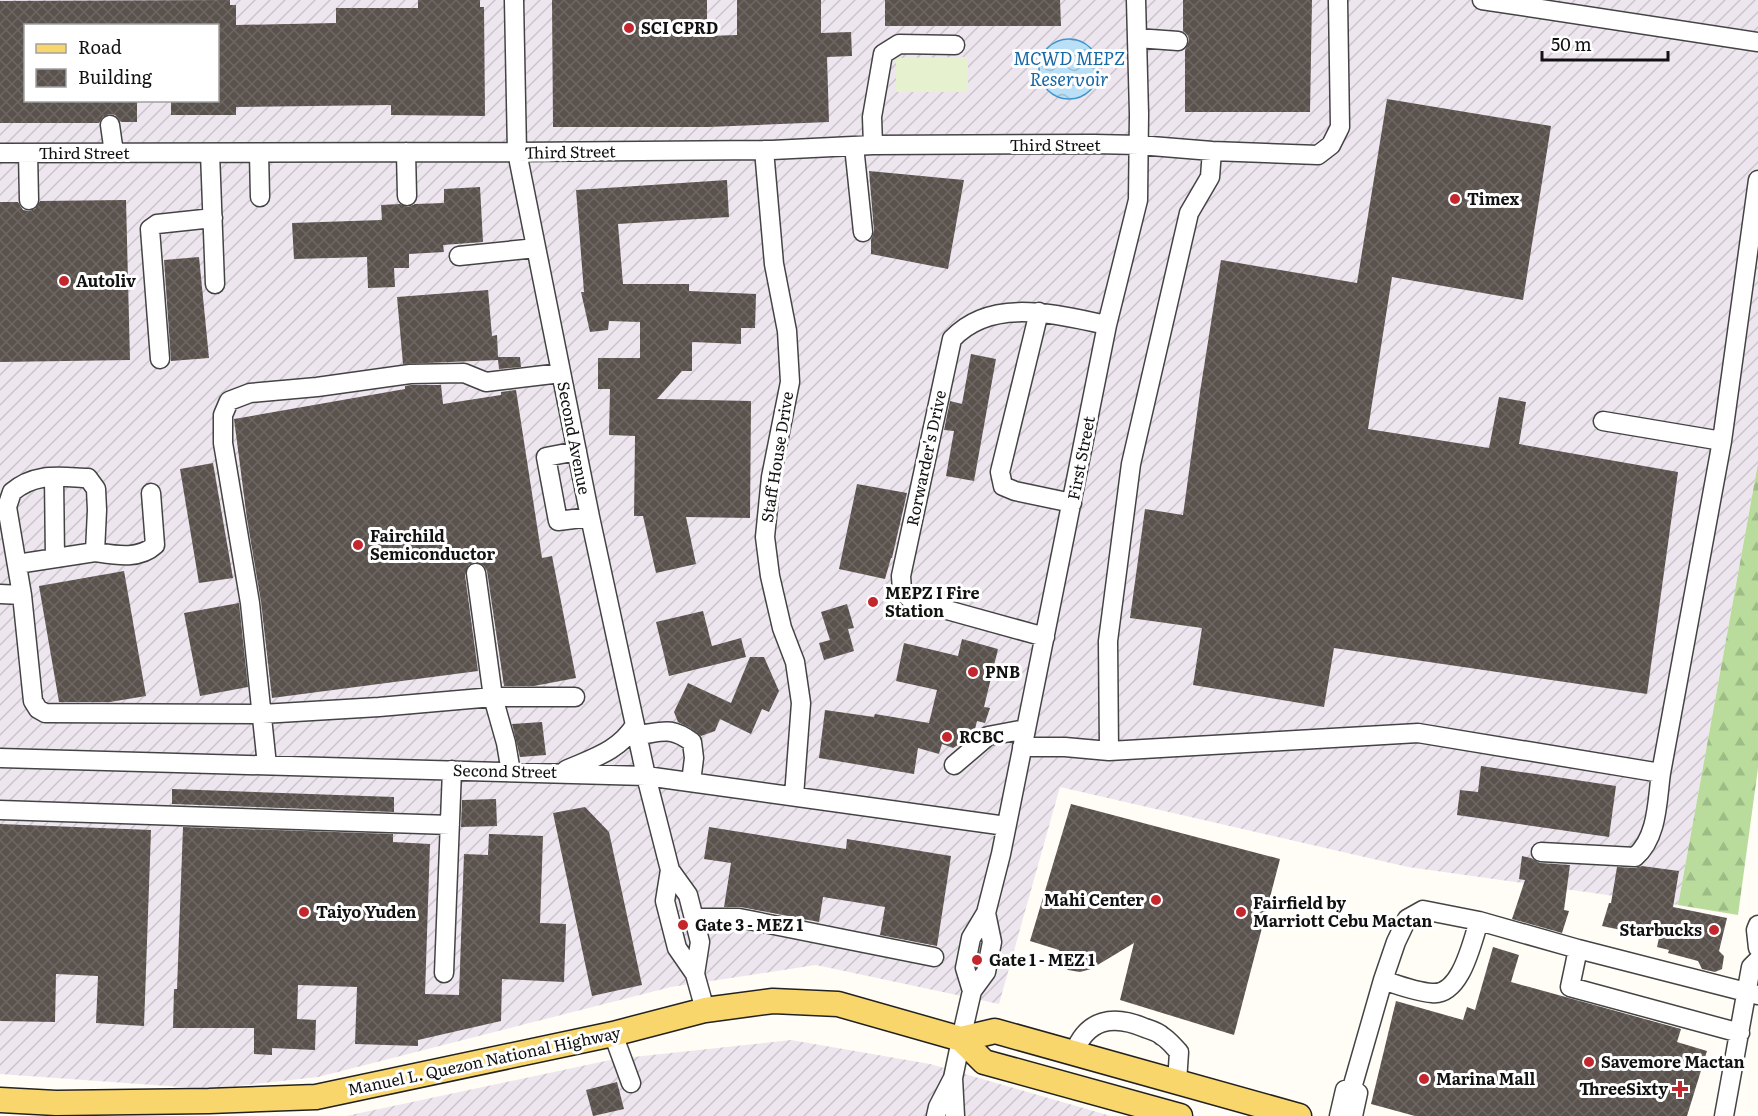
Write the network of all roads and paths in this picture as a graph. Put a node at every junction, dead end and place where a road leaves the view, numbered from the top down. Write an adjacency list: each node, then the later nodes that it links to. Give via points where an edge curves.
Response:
1 (514, 0): 16 (street, Second Avenue)
2 (1136, 0): 5 (street, First Street)
3 (1338, 0): 14 (street, Third Street, via 1340,127 1331,145 1318,155)
4 (1482, 0): 7 (street)
5 (1137, 38): 6 (street); 11 (street, First Street)
6 (1178, 41)
7 (1758, 42)
8 (955, 45): 10 (street, via 899,44 883,54 872,117)
9 (110, 125): 19 (street)
10 (873, 145): 11 (street, Third Street); 12 (street, Third Street)
11 (1139, 145): 14 (street, Third Street); 32 (street, First Street, via 1138,200)
12 (854, 146): 13 (street, Third Street); 27 (street)
13 (764, 150): 16 (street, Third Street); 64 (street, Staff House Drive, via 790,382 771,477 765,537 770,576 795,662 801,703)
14 (1212, 151): 54 (street, via 1210,177 1189,213 1131,464 1108,641)
15 (406, 152): 16 (street, Third Street); 21 (street, Third Street); 23 (street)
16 (517, 152): 28 (street, Second Avenue)
17 (0, 153): 18 (street, Third Street)
18 (28, 153): 19 (street, Third Street); 25 (street)
19 (114, 153): 20 (street, Third Street)
20 (210, 153): 21 (street, Third Street); 26 (street)
21 (259, 153): 24 (street)
22 (1758, 180): 36 (street)
23 (407, 196)
24 (260, 197)
25 (29, 200)
26 (213, 219): 30 (street); 33 (street, via 157,224 150,229)
27 (862, 232)
28 (536, 248): 29 (street); 34 (street, Second Avenue)
29 (459, 256)
30 (215, 284)
31 (1039, 312): 32 (street, Rorwarder's Drive); 40 (street, via 1000,472 1003,486 1009,489); 48 (street, Rorwarder's Drive, via 978,320 963,327 952,339 900,576 902,590 911,600)
32 (1107, 325): 40 (street, First Street)
33 (160, 359)
34 (561, 373): 37 (street, Second Avenue); 51 (street, via 486,382 464,373 410,374 250,393 230,402 223,415 223,443 250,603)
35 (1603, 421): 36 (street)
36 (1722, 441): 61 (street)
37 (577, 451): 41 (street, Second Avenue); 41 (street, via 546,457 558,521)
38 (54, 477): 42 (street, via 88,478 96,489); 43 (street); 44 (street, via 33,479 12,492 7,507)
39 (151, 493): 42 (street, via 155,545 140,554 123,556)
40 (1072, 502): 48 (street, First Street)
41 (590, 517): 52 (street, Second Avenue)
42 (95, 552): 43 (street)
43 (55, 558): 44 (street)
44 (17, 564): 47 (street)
45 (476, 573): 49 (street)
46 (0, 594): 47 (street)
47 (22, 595): 51 (street, via 33,701 45,713)
48 (1045, 637): 53 (street, First Street)
49 (493, 697): 50 (street); 51 (street); 59 (street)
50 (575, 697)
51 (262, 714): 56 (street)
52 (636, 730): 60 (street, via 605,754); 62 (street, Second Avenue); 63 (street, via 670,730 692,742)
53 (1024, 738): 54 (street); 57 (street, via 988,736); 67 (street, First Street)
54 (1109, 751): 61 (street, via 1418,733)
55 (0, 758): 56 (street, Second Street)
56 (267, 765): 58 (street, Second Street)
57 (954, 765)
58 (452, 770): 59 (street, Second Street); 66 (street)
59 (511, 772): 60 (street, Second Street)
60 (559, 773): 62 (street, Second Street)
61 (1661, 773): 68 (street, via 1646,848 1635,856)
62 (646, 776): 63 (street, Second Street); 69 (street, Second Avenue)
63 (691, 782): 64 (street, Second Street)
64 (794, 796): 67 (street, Second Street)
65 (0, 810): 66 (street)
66 (450, 825): 77 (street)
67 (1006, 826): 84 (street, First Street, via 986,913 992,942 986,972 972,992)
68 (1541, 852)
69 (670, 870): 70 (street, Second Avenue, via 688,895); 78 (street, Second Avenue, via 665,901 677,948)
70 (694, 918): 75 (street, via 740,918); 78 (street, Second Avenue, via 700,942)
71 (1479, 921): 74 (street); 79 (street, via 1423,910 1414,913 1407,919); 79 (street, via 1467,959 1451,988 1432,993)
72 (1758, 925): 73 (street)
73 (1758, 948)
74 (1578, 949): 80 (street); 82 (street, via 1570,987)
75 (934, 957)
76 (1758, 960): 80 (street, via 1751,967)
77 (444, 973)
78 (695, 974): 81 (street, Second Avenue)
79 (1383, 980): 89 (street)
80 (1752, 994): 82 (street)
81 (705, 1010): 83 (main road, Manuel L. Quezon National Highway); 84 (main road, Manuel L. Quezon National Highway, via 773,1001 838,1004)
82 (1740, 1033): 97 (street)
83 (613, 1034): 87 (street); 90 (main road, Manuel L. Quezon National Highway, via 315,1097 174,1102)
84 (961, 1039): 85 (main road, Manuel L. Quezon National Highway, via 995,1031); 86 (street, First Street); 93 (main road, Manuel L. Quezon National Highway, via 984,1062)
85 (1074, 1053): 88 (main road, Manuel L. Quezon National Highway); 88 (street, via 1079,1039 1110,1019 1138,1025 1162,1035 1179,1052)
86 (953, 1078): 91 (street, First Street); 92 (street, First Street)
87 (631, 1083)
88 (1178, 1083): 94 (main road, Manuel L. Quezon National Highway)
89 (1353, 1088): 95 (street, via 1345,1089); 96 (street, via 1358,1093)
90 (0, 1100)
91 (936, 1116)
92 (955, 1116)
93 (1180, 1116)
94 (1299, 1116)
95 (1339, 1116)
96 (1353, 1116)
97 (1724, 1116)

